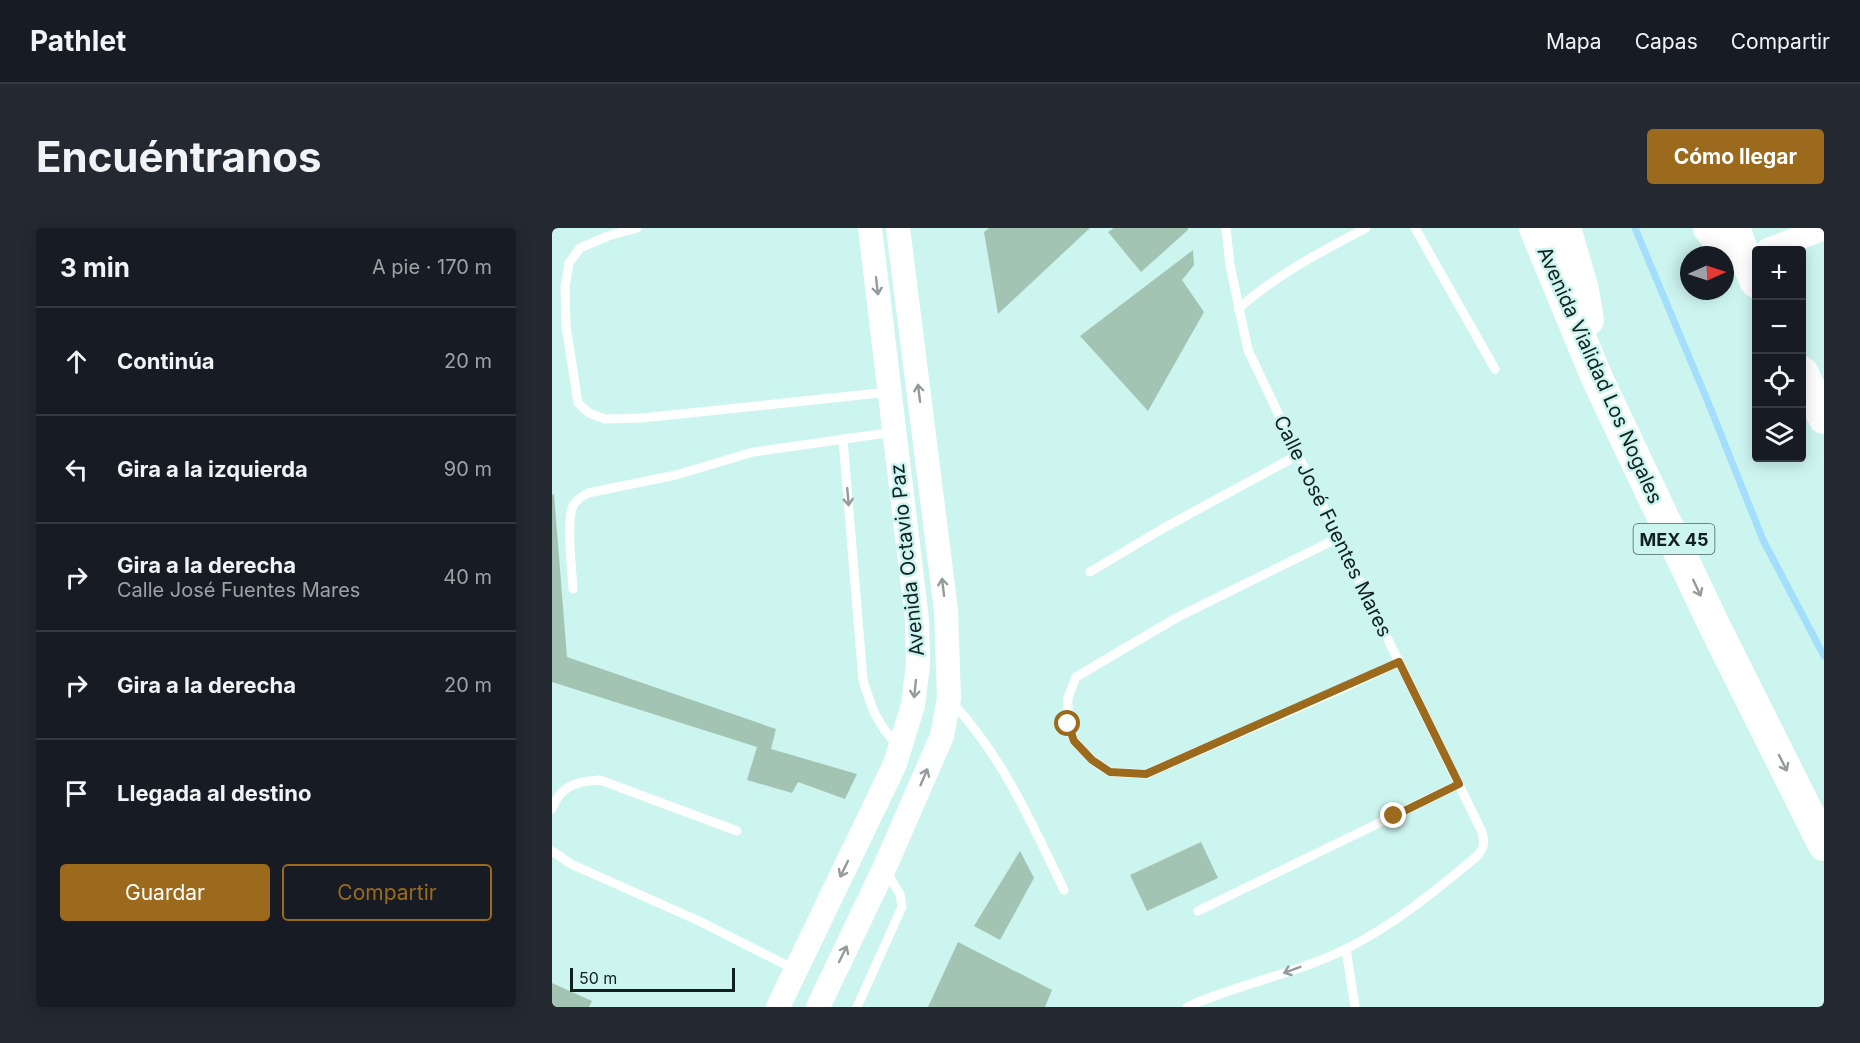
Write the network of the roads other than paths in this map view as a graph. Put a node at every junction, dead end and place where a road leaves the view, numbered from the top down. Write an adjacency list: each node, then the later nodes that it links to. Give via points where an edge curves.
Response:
1 (637, 228): 19 (lane, via 580,248 569,263 566,326 578,403 589,413 605,419 642,418)
2 (870, 228): 19 (street, Avenida Octavio Paz, one-way to 19)
3 (898, 228): 28 (street, Avenida Octavio Paz, one-way to 3, via 946,610)
4 (1226, 228): 15 (lane, Calle José Fuentes Mares)
5 (1366, 228): 15 (lane, via 1275,279)
6 (1415, 228): 16 (lane)
7 (1535, 228): 17 (highway, Avenida Vialidad Los Nogales / MEX 45)
8 (1565, 228): 17 (highway, via 1583,290)
9 (1709, 228): 14 (highway, via 1720,242)
10 (1734, 228): 13 (highway)
11 (1824, 228): 12 (street)
12 (1789, 246)
13 (1752, 255)
14 (1752, 259)
15 (1238, 309): 23 (lane, Calle José Fuentes Mares, via 1248,350)
16 (1495, 369)
17 (1597, 378): 33 (highway, Avenida Vialidad Los Nogales / MEX 45, one-way to 33)
18 (1806, 380): 20 (highway)
19 (889, 392): 21 (street, Avenida Octavio Paz)
20 (1824, 418)
21 (894, 432): 22 (lane); 29 (street, Avenida Octavio Paz, one-way to 29, via 917,620 918,665 913,705)
22 (843, 439): 26 (lane, via 753,452 676,475 581,496 573,507 571,524); 29 (lane, one-way to 29, via 863,680 871,708)
23 (1298, 455): 24 (lane, Calle José Fuentes Mares); 25 (lane)
24 (1338, 538): 27 (lane, Calle José Fuentes Mares); 27 (lane, via 1176,618 1076,677 1068,698 1068,724 1074,741 1110,772 1146,774)
25 (1090, 572)
26 (573, 589)
27 (1399, 662): 30 (lane, Calle José Fuentes Mares)
28 (949, 698): 35 (street, Avenida Octavio Paz, one-way to 28, via 942,736); 36 (lane, via 994,754)
29 (900, 748): 39 (street, Avenida Octavio Paz, one-way to 39)
30 (1459, 784): 37 (lane); 38 (lane, Calle José Fuentes Mares, via 1482,832 1484,846 1413,909)
31 (552, 809): 32 (lane, via 567,786 581,780 600,780)
32 (737, 831)
33 (1824, 845)
34 (552, 850): 39 (lane, via 571,864)
35 (884, 869): 41 (street, Avenida Octavio Paz, one-way to 35); 42 (lane, via 900,894 902,907)
36 (1064, 890)
37 (1198, 911)
38 (1346, 949): 43 (lane, one-way to 43); 44 (lane)
39 (796, 970): 40 (street, Avenida Octavio Paz)
40 (778, 1007)
41 (818, 1007)
42 (857, 1007)
43 (1187, 1007)
44 (1355, 1007)

